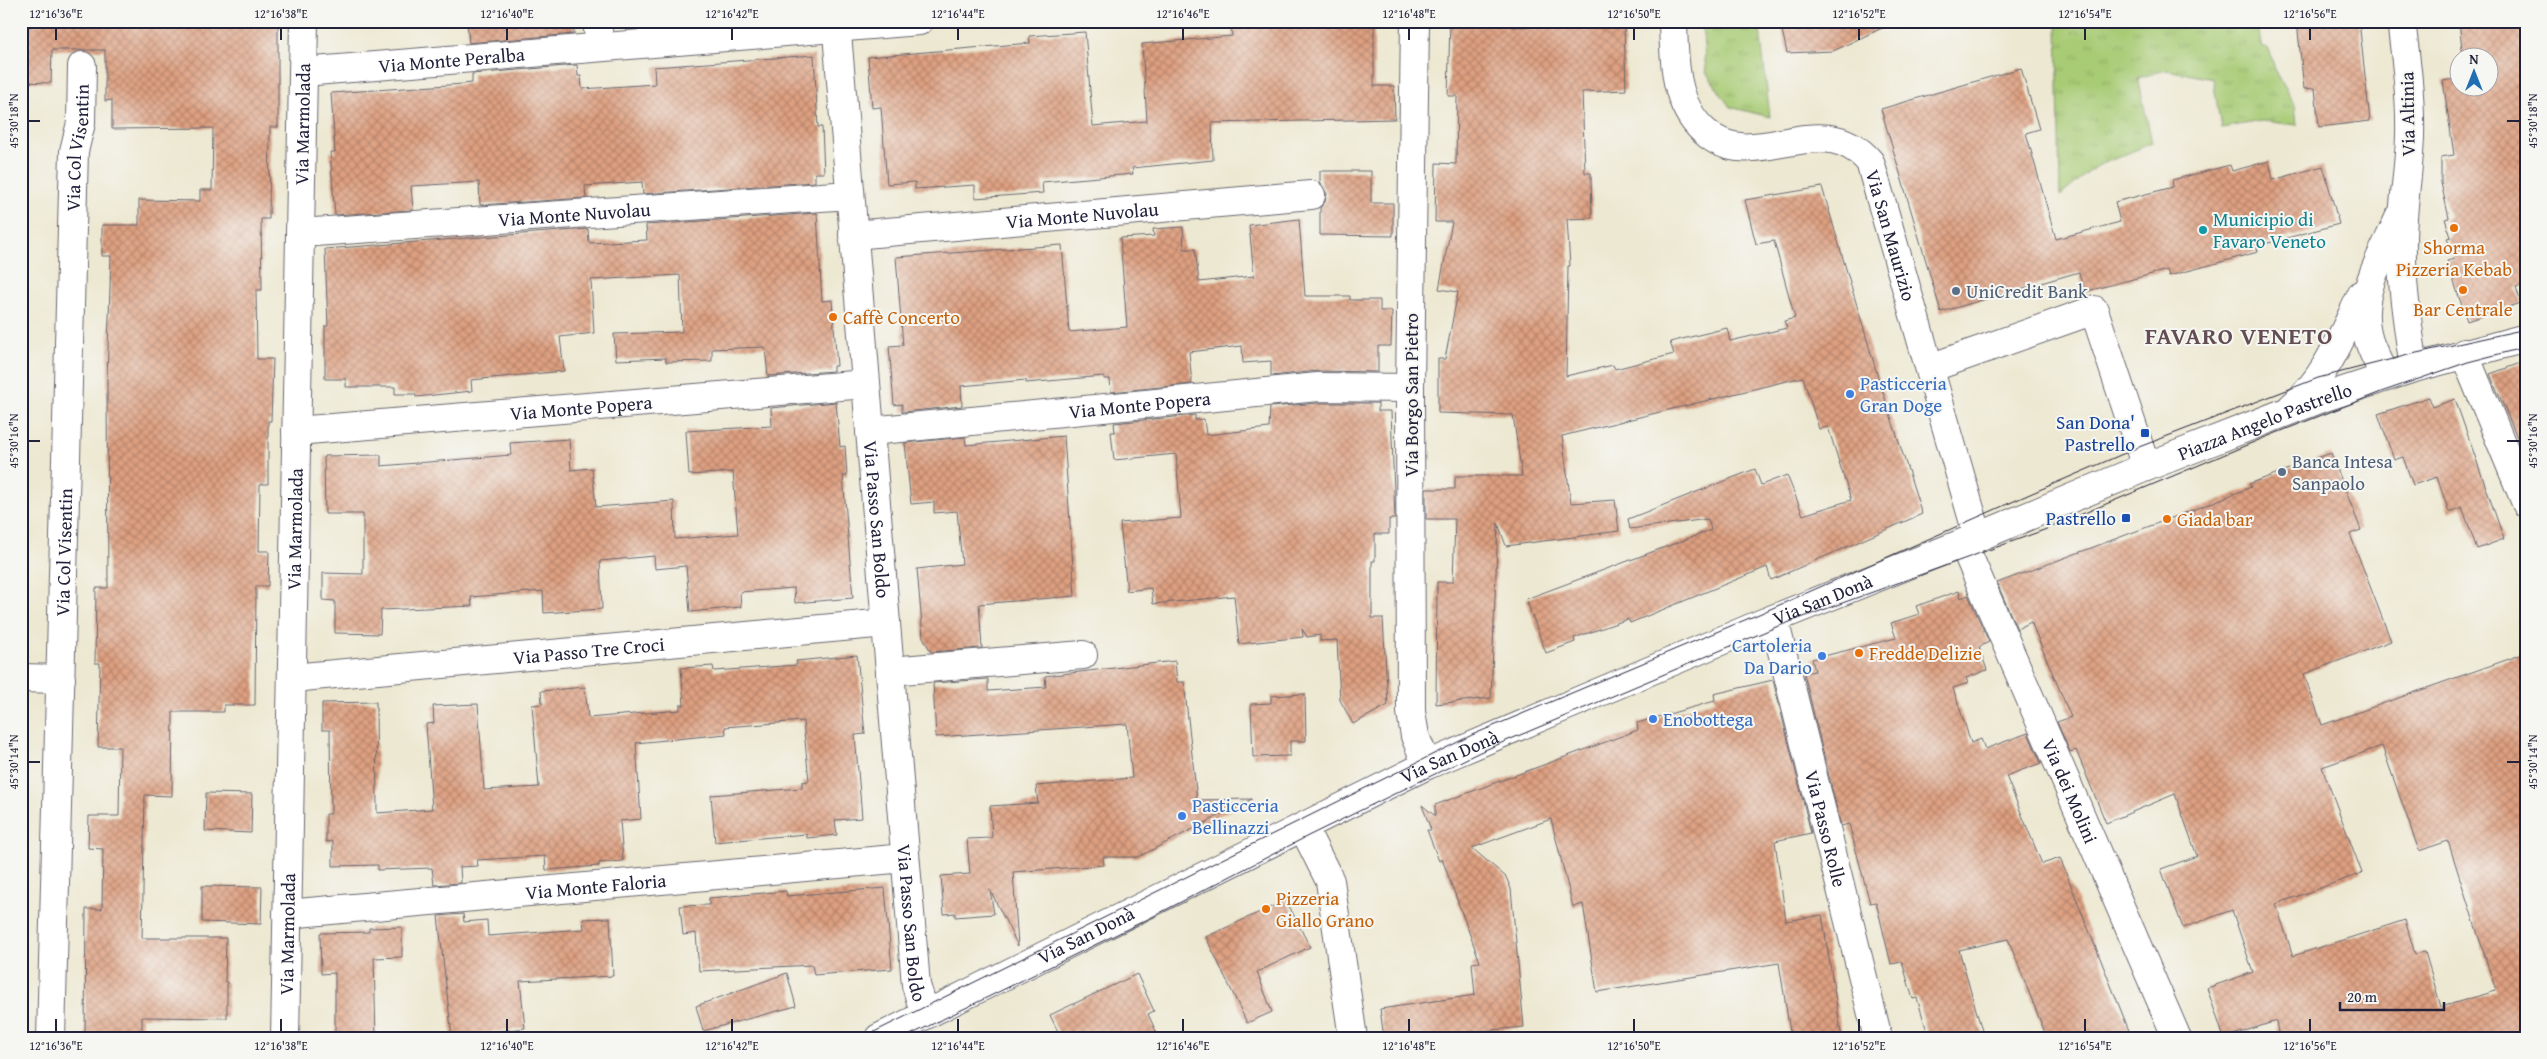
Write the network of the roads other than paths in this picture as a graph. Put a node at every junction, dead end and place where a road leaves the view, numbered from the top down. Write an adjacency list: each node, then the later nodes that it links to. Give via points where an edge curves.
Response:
1 (304, 21): 9 (street, Via Marmolada)
2 (919, 21): 6 (street, Via Monte Peralba)
3 (1415, 21): 22 (street, Via Borgo San Pietro)
4 (1673, 21): 18 (street, Via San Maurizio, via 1678,80 1684,104 1694,122 1712,138 1730,147 1751,147 1825,137 1842,141 1860,151 1870,162)
5 (2401, 21): 12 (street, Via Altinia, via 2410,107)
6 (836, 25): 7 (street, Via Monte Peralba); 11 (street, Via Passo San Boldo)
7 (598, 34): 9 (street, Via Monte Peralba)
8 (82, 66): 36 (street, Via Col Visentin, via 81,123 74,151)
9 (302, 72): 13 (street, Via Marmolada)
10 (1311, 194): 14 (street, Via Monte Nuvolau)
11 (850, 195): 13 (street, Via Monte Nuvolau); 14 (street, Via Passo San Boldo)
12 (2403, 207): 15 (street); 19 (street, via 2404,296)
13 (300, 233): 24 (street, Via Marmolada)
14 (853, 235): 21 (street, Via Passo San Boldo)
15 (2374, 270): 20 (street, via 2365,325 2370,346); 23 (street, via 2325,367)
16 (2526, 338): 17 (street, Piazza Angelo Pastrello)
17 (2464, 353): 19 (street, Piazza Angelo Pastrello); 27 (street)
18 (1930, 368): 26 (street, via 2094,310); 29 (street, Via San Maurizio)
19 (2414, 368): 20 (street, Piazza Angelo Pastrello)
20 (2385, 377): 23 (street, Piazza Angelo Pastrello)
21 (866, 384): 24 (street, Via Monte Popera); 25 (street, Via Passo San Boldo)
22 (1410, 388): 25 (street, Via Monte Popera, via 1318,387); 37 (street, Via Borgo San Pietro, via 1411,712 1415,736)
23 (2287, 412): 26 (street, Piazza Angelo Pastrello)
24 (296, 431): 35 (street, Via Marmolada)
25 (870, 431): 31 (street, Via Passo San Boldo)
26 (2146, 467): 28 (street, Piazza Angelo Pastrello)
27 (2526, 503)
28 (2038, 513): 29 (street, Via San Donà)
29 (1971, 540): 30 (street, Via San Donà); 47 (street, Via dei Molini)
30 (1774, 619): 37 (street, Via San Donà); 46 (street, Via Passo Rolle)
31 (886, 623): 33 (street, Via Passo San Boldo); 35 (street, Via Passo Tre Croci)
32 (1083, 655): 33 (street)
33 (890, 671): 39 (street, Via Passo San Boldo)
34 (21, 678): 36 (street)
35 (292, 678): 40 (street, Via Marmolada)
36 (61, 679): 42 (street, Via Col Visentin)
37 (1427, 765): 38 (street, Via San Donà)
38 (1303, 827): 41 (street, Via San Donà); 45 (street, via 1330,881)
39 (905, 858): 40 (street, Via Monte Faloria); 41 (street, Via Passo San Boldo, via 916,985)
40 (287, 914): 43 (street, Via Marmolada)
41 (925, 1015): 44 (street, Via San Donà)
42 (51, 1038)
43 (285, 1038)
44 (879, 1038)
45 (1353, 1038)
46 (1878, 1038)
47 (2177, 1038)

